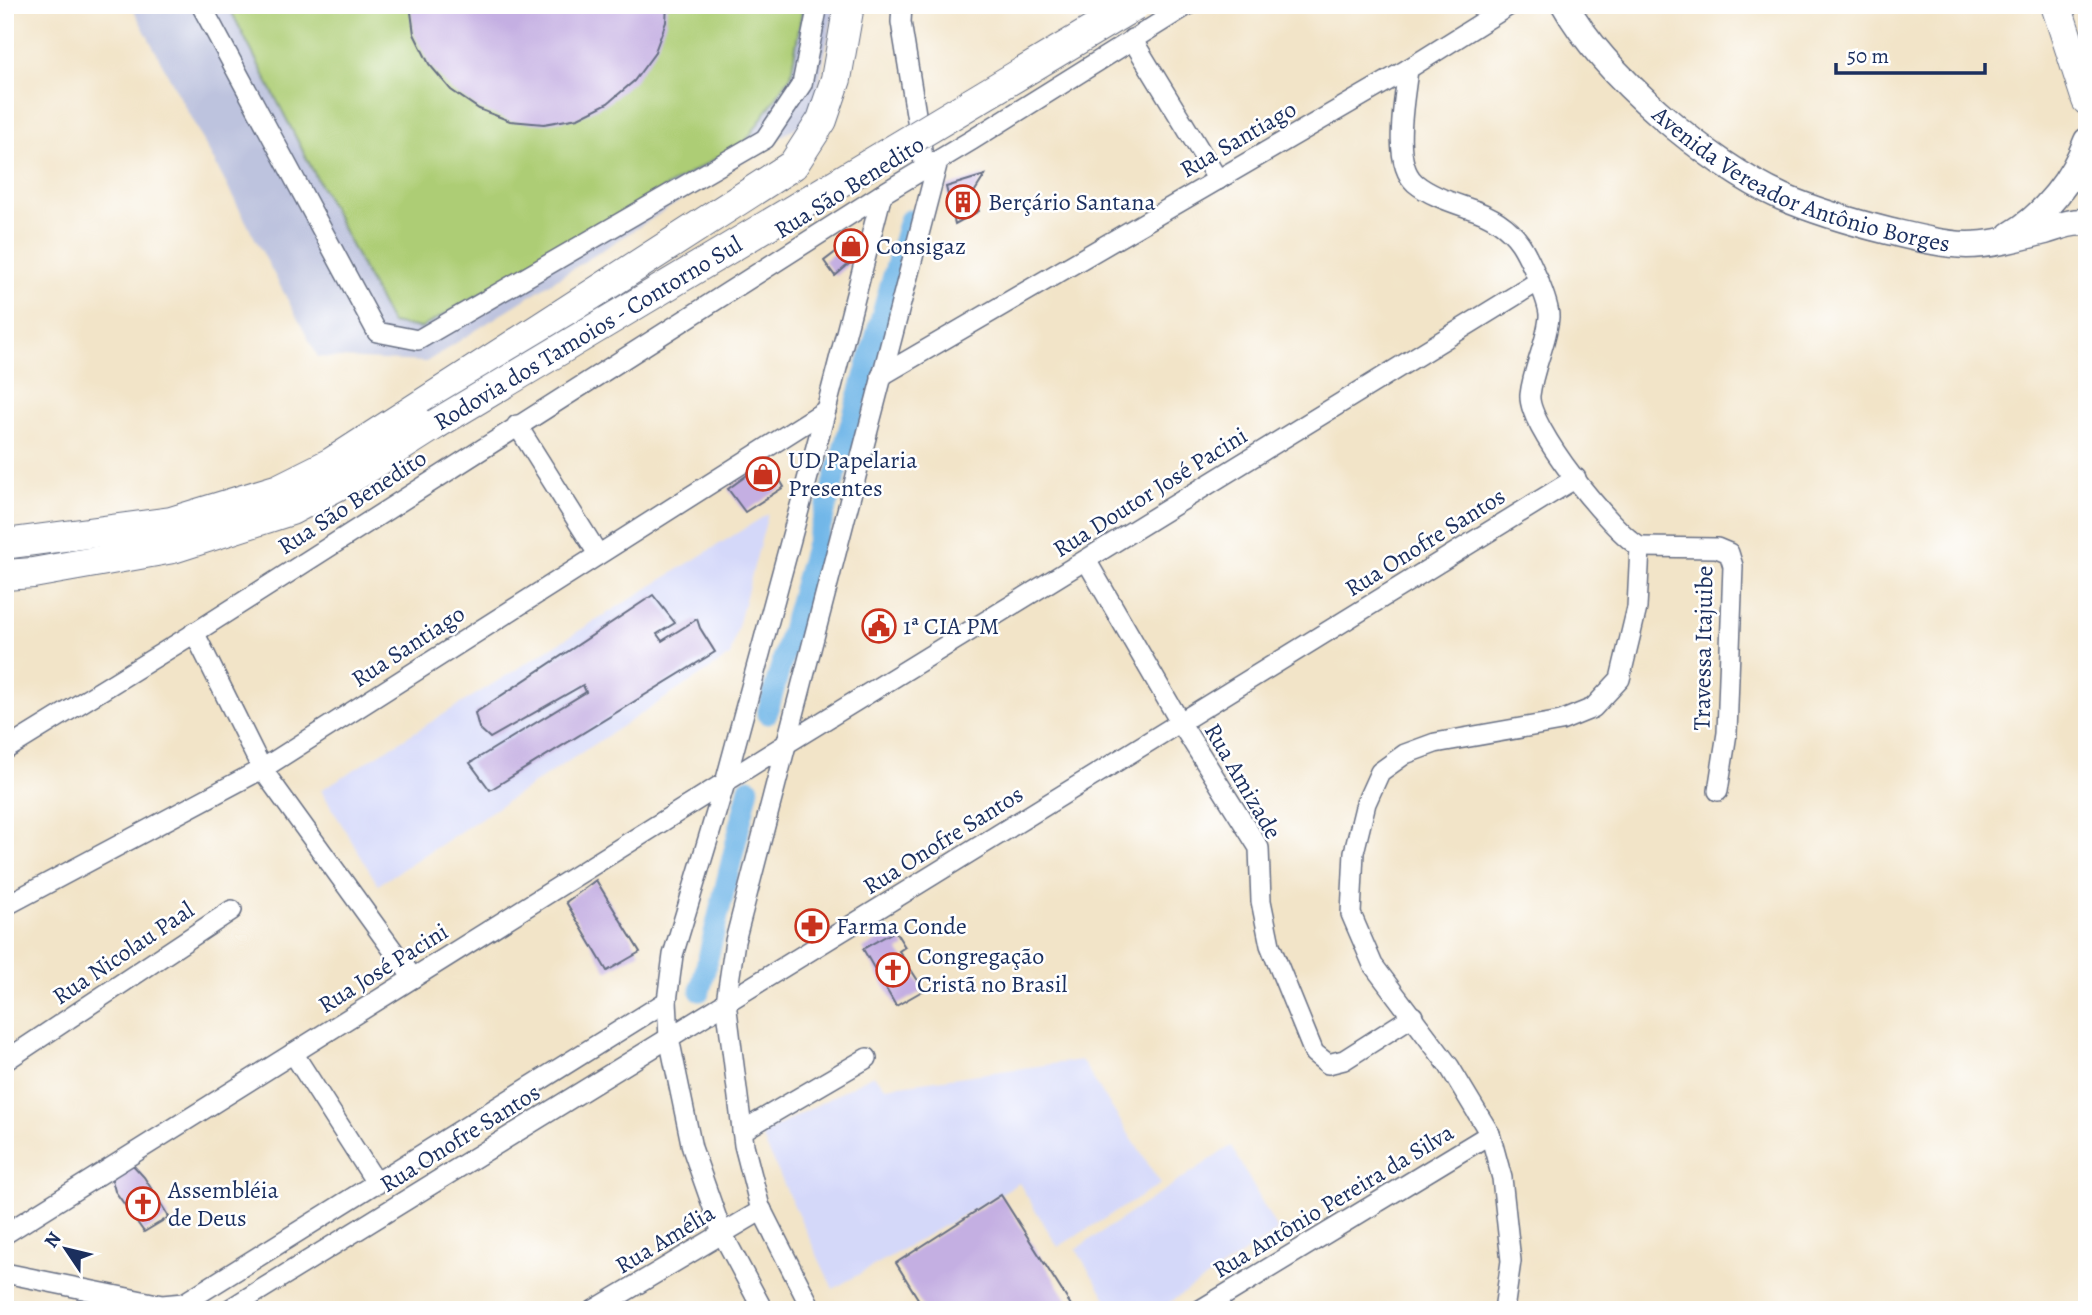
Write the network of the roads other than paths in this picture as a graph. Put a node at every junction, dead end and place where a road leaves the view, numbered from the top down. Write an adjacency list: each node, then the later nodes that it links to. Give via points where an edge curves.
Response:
1 (201, 5): 2 (street, via 377,332 418,340 765,139 802,84)
2 (818, 5)
3 (849, 5): 24 (highway, Rodovia dos Tamoios - Contorno Sul, via 836,79 822,120 793,165 331,463 279,489 171,522)
4 (902, 5): 14 (street, via 901,22)
5 (1135, 5): 28 (highway, Rodovia dos Tamoios - Contorno Sul, bridge, via 348,480 291,510 173,548)
6 (1188, 5): 10 (street, Rua São Benedito)
7 (1510, 5): 11 (street, Rua Santiago)
8 (1565, 5): 18 (main road, Avenida Vereador Antônio Borges, via 1597,53 1641,96 1690,139 1745,177 1829,216 1925,240 1968,245)
9 (2071, 19): 12 (highway)
10 (1132, 39): 14 (street, Rua São Benedito); 15 (street)
11 (1408, 69): 15 (street, Rua Santiago); 19 (street, via 1401,145 1406,169 1414,182 1433,194 1503,225 1520,242)
12 (2087, 100)
13 (2087, 141): 18 (main road, via 2063,187 2048,204 2027,225)
14 (932, 165): 16 (street, Rua São Benedito); 20 (street)
15 (1218, 180): 20 (street, Rua Santiago)
16 (882, 194): 21 (street); 22 (street, Rua São Benedito)
17 (2087, 223): 18 (main road, Avenida Vereador Antônio Borges)
18 (1993, 242)
19 (1539, 282): 23 (street, via 1549,314 1530,397 1540,428); 27 (street, Rua Doutor José Pacini)
20 (881, 376): 31 (street)
21 (827, 410): 26 (street, Rua Santiago); 34 (street)
22 (517, 425): 26 (street); 29 (street, Rua São Benedito)
23 (1576, 478): 25 (street, via 1601,513); 30 (street, Rua Onofre Santos)
24 (5, 544)
25 (1640, 547): 35 (street, Travessa Itajuibe, via 1717,548 1729,553 1733,566 1727,733); 41 (street, via 1637,608 1620,679 1593,708 1561,721 1435,743 1405,754 1380,772 1366,803 1354,852 1351,914 1373,965)
26 (598, 554): 33 (street, Rua Santiago)
27 (1086, 560): 30 (street, Rua Amizade); 31 (street, Rua Doutor José Pacini)
28 (5, 575)
29 (194, 632): 32 (street, Rua São Benedito); 33 (street)
30 (1180, 722): 40 (street, Rua Onofre Santos); 41 (street, Rua Amizade, via 1259,848 1261,901 1270,945 1314,1053 1328,1064 1344,1060)
31 (786, 744): 34 (street, Rua José Pacini); 40 (street, via 735,941)
32 (5, 750)
33 (262, 769): 36 (street, Rua Santiago); 38 (street)
34 (725, 783): 38 (street, Rua José Pacini); 39 (street, via 673,955)
35 (1718, 791)
36 (5, 906)
37 (232, 910): 45 (street, Rua Nicolau Paal)
38 (413, 978): 43 (street, Rua José Pacini)
39 (667, 1001): 42 (street); 48 (street, Rua Onofre Santos)
40 (726, 1002): 42 (street, Rua Onofre Santos); 46 (street)
41 (1413, 1016): 47 (street)
42 (669, 1038): 50 (street, via 692,1148); 54 (street, Rua Onofre Santos)
43 (293, 1053): 48 (street); 51 (street, Rua José Pacini)
44 (867, 1058): 46 (street)
45 (5, 1061)
46 (742, 1131): 49 (street)
47 (1490, 1134): 58 (street, Rua Antônio Pereira da Silva); 59 (street, via 1502,1178 1511,1261)
48 (377, 1184): 52 (street, Rua Onofre Santos, via 184,1303 162,1305)
49 (762, 1210): 50 (street, Rua Amélia); 57 (street)
50 (722, 1233): 53 (street, Rua Amélia); 56 (street)
51 (5, 1234)
52 (5, 1273)
53 (617, 1302): 55 (street, Rua Amélia)
54 (228, 1310)
55 (594, 1310)
56 (763, 1310)
57 (812, 1310)
58 (1200, 1310)
59 (1504, 1310)

